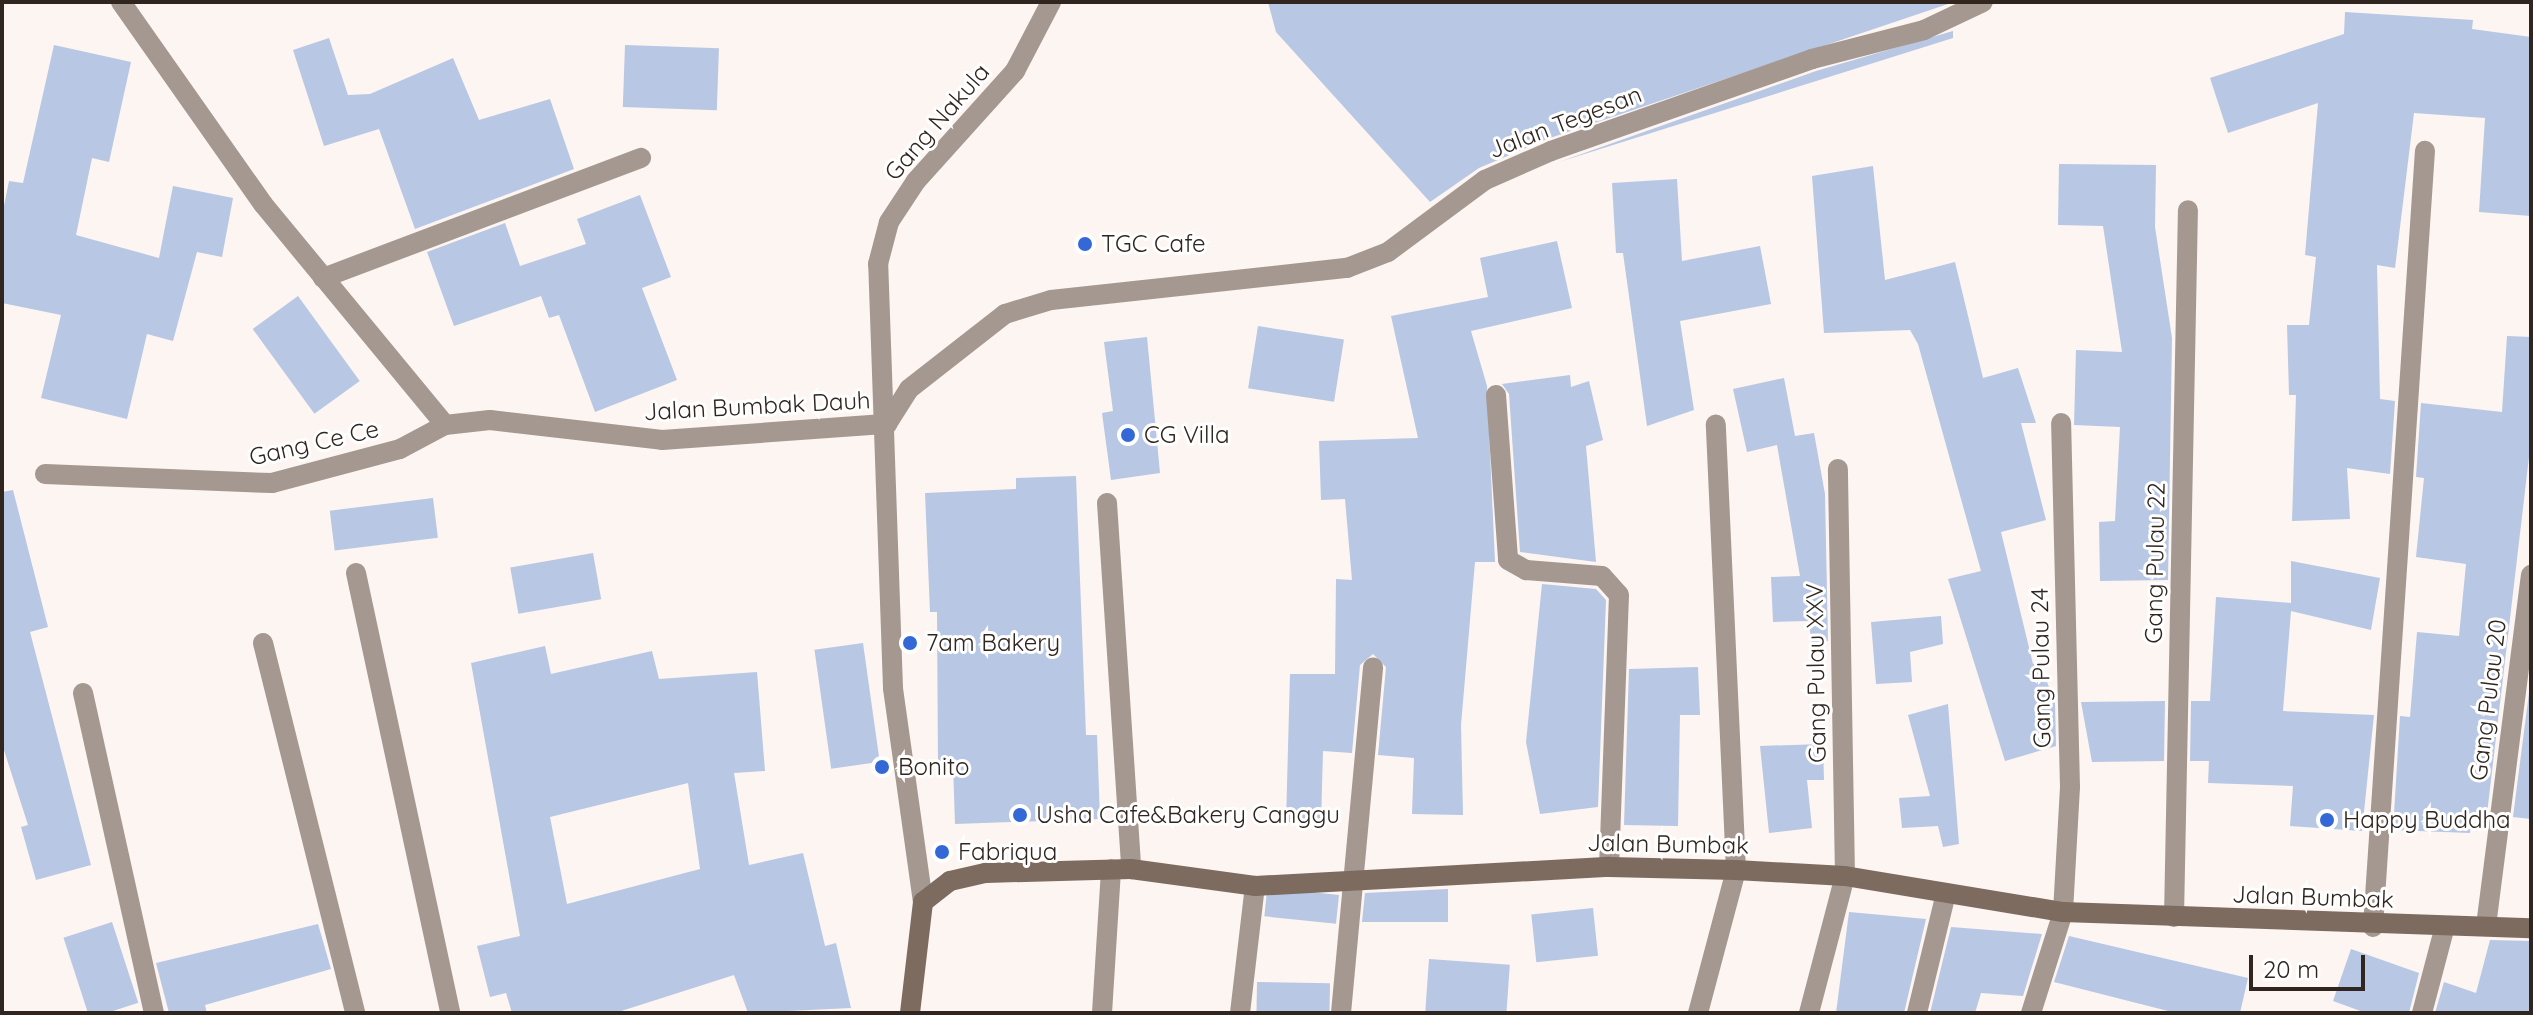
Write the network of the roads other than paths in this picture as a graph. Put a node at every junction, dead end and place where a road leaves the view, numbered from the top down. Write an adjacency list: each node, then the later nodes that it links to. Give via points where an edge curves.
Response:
1 (124, 2): 7 (street)
2 (1051, 2): 10 (street, Gang Nakula, via 1015,71 916,181 889,222 876,306)
3 (1983, 2): 10 (street, Jalan Tegesan, via 1924,30 1812,59 1551,151 1485,180 1388,252 1347,268 1051,300 1005,314 909,389)
4 (2425, 151): 33 (street)
5 (641, 158): 7 (street)
6 (2188, 210): 30 (street, Gang Pulau 22)
7 (323, 278): 12 (street)
8 (1496, 395): 21 (street, via 1508,560 1526,570 1602,576 1619,595)
9 (2061, 423): 29 (street, Gang Pulau 24, via 2070,787)
10 (887, 424): 12 (street, Jalan Bumbak Dauh, via 662,440 490,420); 28 (street, Jalan Bumbak Dauh, via 893,688)
11 (1716, 424): 23 (street)
12 (445, 425): 14 (street, Gang Ce Ce, via 390,453 272,483)
13 (1838, 469): 24 (street, Gang Pulau XXV)
14 (45, 474)
15 (1107, 503): 22 (street)
16 (356, 573): 37 (street)
17 (2531, 575): 32 (street, Gang Pulau 20)
18 (263, 643): 36 (street)
19 (1373, 667): 25 (street)
20 (83, 693): 35 (street)
21 (1609, 867): 23 (street, Jalan Bumbak); 25 (street, Jalan Bumbak)
22 (1121, 869): 26 (street, Jalan Bumbak); 28 (street, Jalan Bumbak, via 966,875); 39 (street)
23 (1736, 870): 24 (street, Jalan Bumbak); 42 (street)
24 (1845, 876): 27 (street, Jalan Bumbak); 43 (street, Gang Pulau XXV)
25 (1357, 882): 26 (street, Jalan Bumbak); 41 (street)
26 (1255, 886): 40 (street)
27 (1946, 893): 29 (street, Jalan Bumbak); 44 (street)
28 (923, 902): 38 (street)
29 (2063, 912): 30 (street, Jalan Bumbak); 45 (street, Gang Pulau 24)
30 (2174, 917): 33 (street, Jalan Bumbak)
31 (2445, 926): 32 (street, Jalan Bumbak); 33 (street, Jalan Bumbak); 46 (street)
32 (2486, 926): 34 (street, Jalan Bumbak)
33 (2373, 927)
34 (2531, 928)
35 (154, 1013)
36 (355, 1013)
37 (450, 1013)
38 (910, 1013)
39 (1102, 1013)
40 (1240, 1013)
41 (1341, 1013)
42 (1698, 1013)
43 (1809, 1013)
44 (1917, 1013)
45 (2031, 1013)
46 (2422, 1013)

